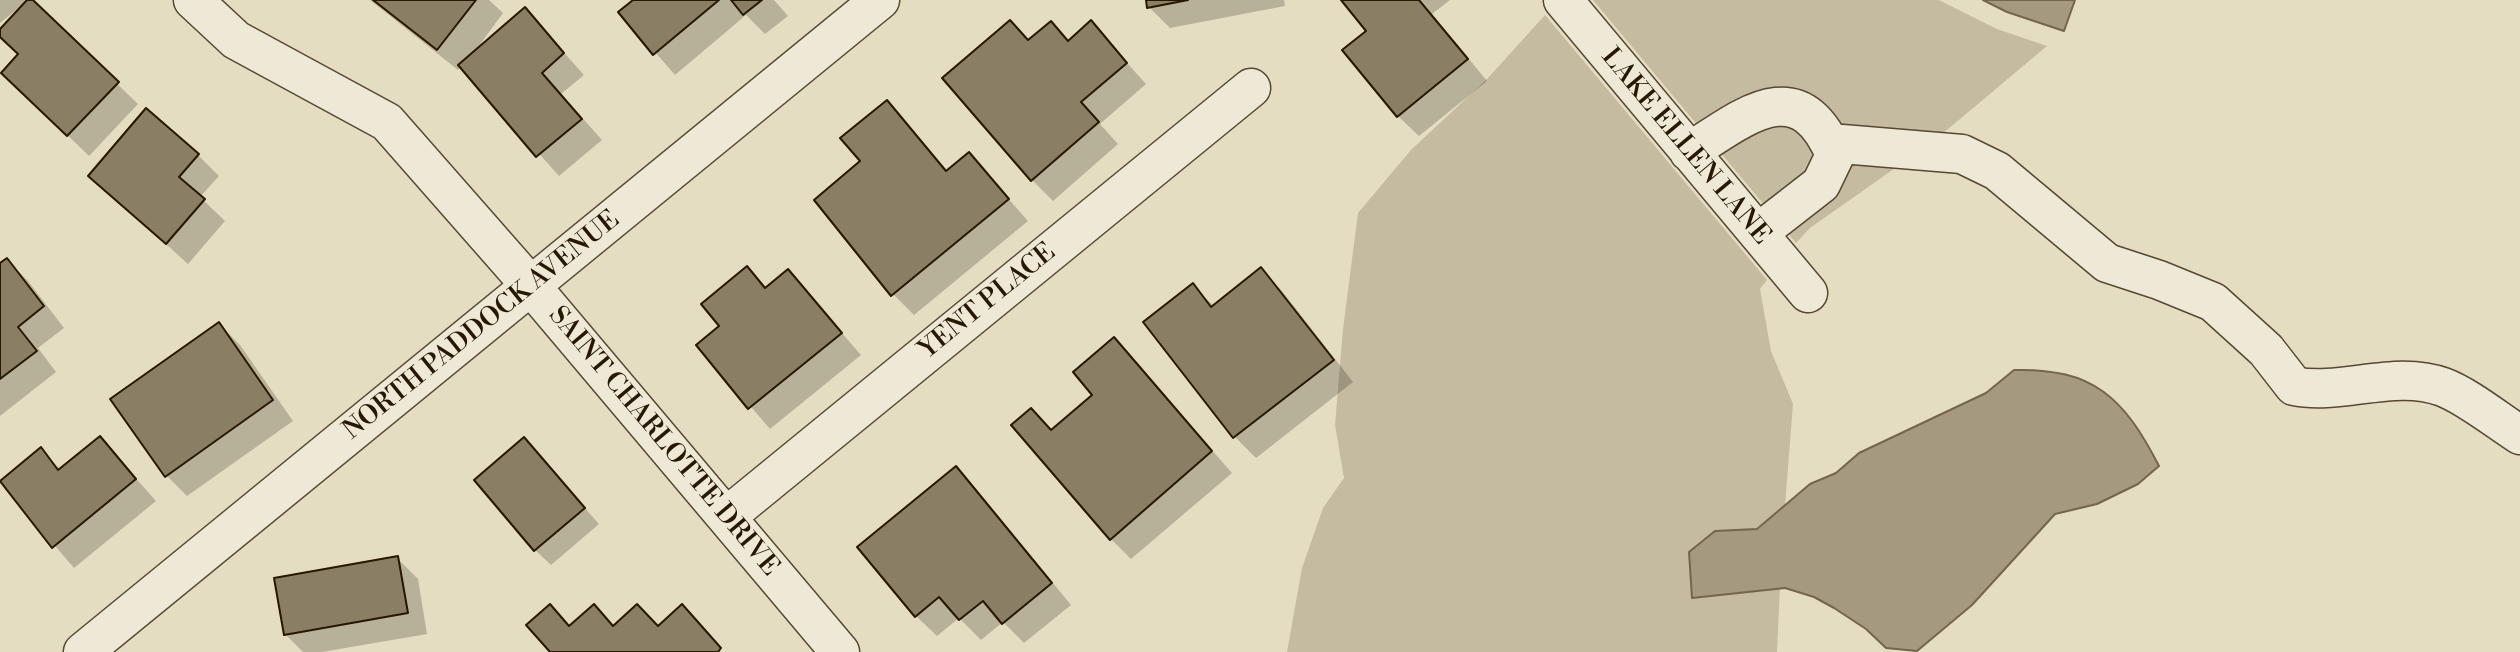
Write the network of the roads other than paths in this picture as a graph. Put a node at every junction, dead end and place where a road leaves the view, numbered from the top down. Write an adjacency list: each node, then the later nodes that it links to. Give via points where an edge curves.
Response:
1 (193, 0): 8 (street, SAINT CHARLOTTE DRIVE, via 236,40 387,122)
2 (880, 0): 8 (street, NORTH PADDOCK AVENUE)
3 (1563, 0): 6 (street, LAKE ELLEN LANE)
4 (1251, 88): 11 (street, YENT PLACE)
5 (1830, 143): 6 (street, via 1824,130 1797,108 1774,106 1744,118); 7 (street, via 1835,155 1821,184); 10 (street, via 1962,154 1997,171 2107,264 2213,302 2266,350 2294,386 2317,391 2406,382 2442,387)
6 (1689, 152): 7 (street, LAKE ELLEN LANE)
7 (1758, 233): 9 (street, LAKE ELLEN LANE)
8 (531, 286): 11 (street, SAINT CHARLOTTE DRIVE); 12 (street, NORTH PADDOCK AVENUE)
9 (1808, 293)
10 (2520, 435)
11 (726, 517): 13 (street, SAINT CHARLOTTE DRIVE)
12 (83, 652)
13 (840, 652)

